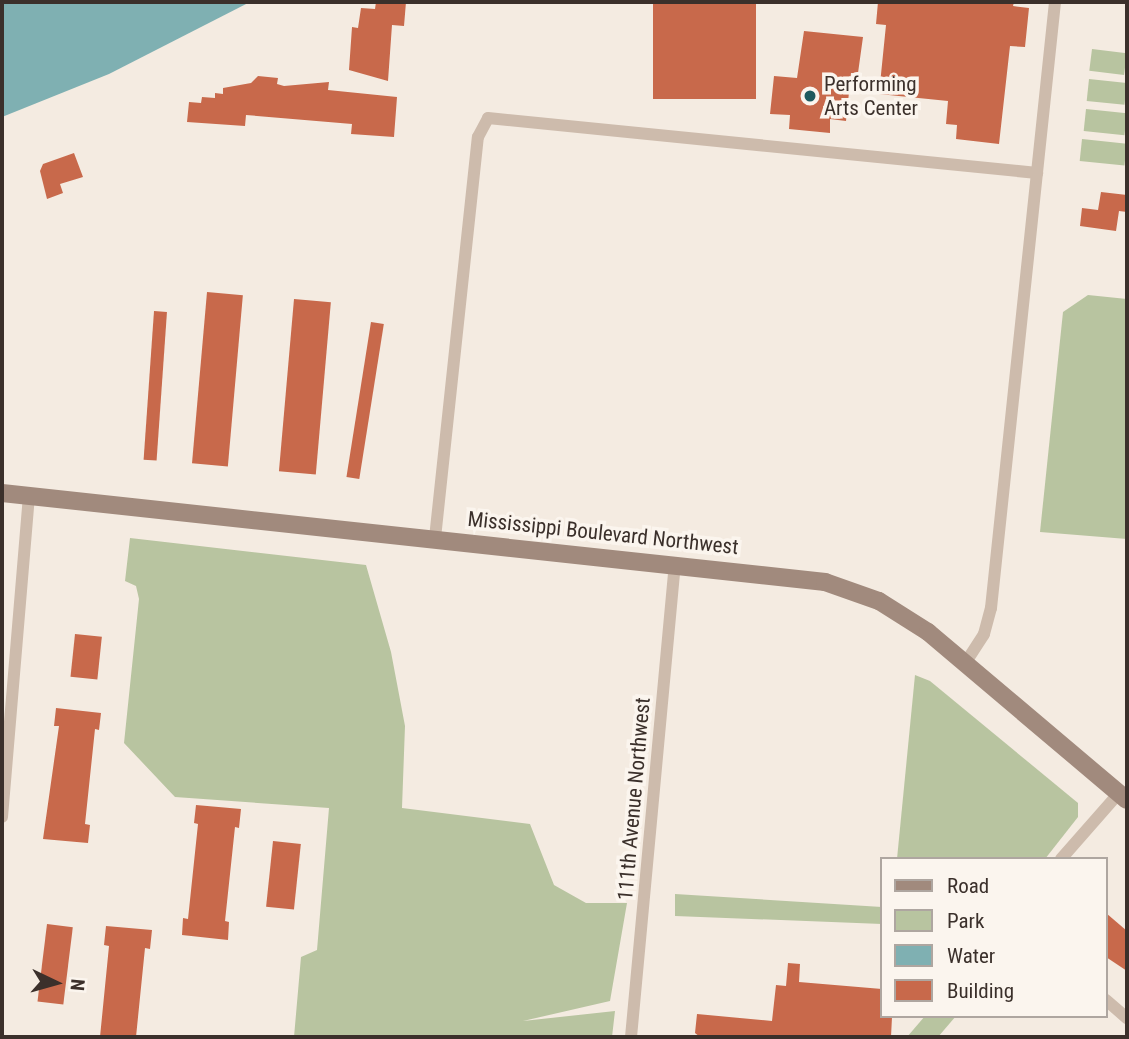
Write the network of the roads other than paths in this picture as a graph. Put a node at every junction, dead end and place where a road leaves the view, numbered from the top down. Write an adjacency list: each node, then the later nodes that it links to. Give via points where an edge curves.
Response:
1 (1055, 2): 2 (street)
2 (1037, 173): 5 (street, via 488,118 478,137); 7 (street, via 990,608 984,634)
3 (2, 493): 4 (street, Mississippi Boulevard Northwest)
4 (29, 496): 5 (street, Mississippi Boulevard Northwest); 8 (street)
5 (435, 537): 6 (street, Mississippi Boulevard Northwest)
6 (675, 564): 7 (street, Mississippi Boulevard Northwest, via 806,578 855,591 903,614); 14 (street, 111th Avenue Northwest)
7 (966, 662): 9 (street, Mississippi Boulevard Northwest)
8 (5, 748): 10 (street)
9 (1123, 796): 11 (street)
10 (2, 817)
11 (1063, 857)
12 (1108, 1002): 13 (street)
13 (1127, 1017)
14 (631, 1037)

